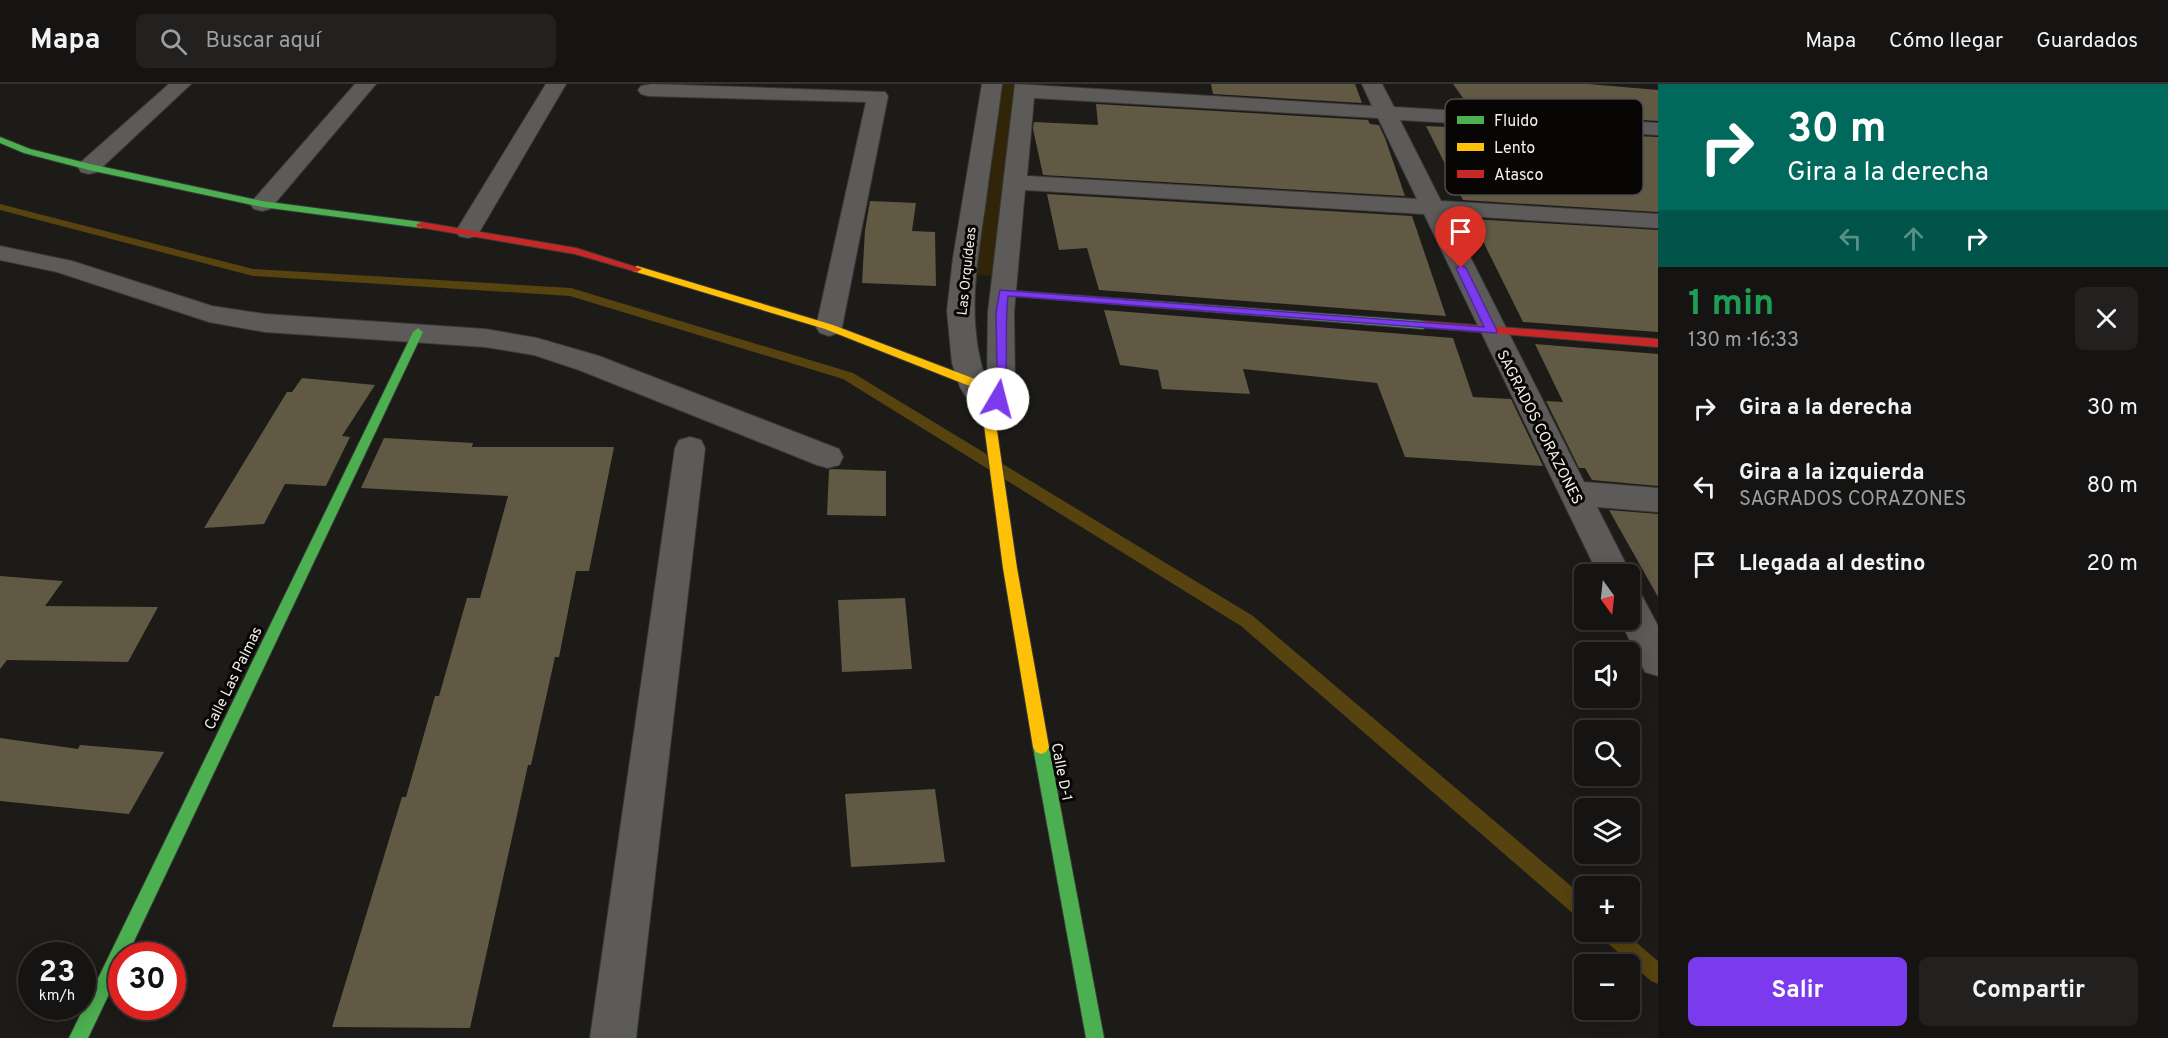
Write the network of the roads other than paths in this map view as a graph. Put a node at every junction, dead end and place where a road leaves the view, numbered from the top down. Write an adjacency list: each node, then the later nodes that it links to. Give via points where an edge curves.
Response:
1 (181, 84): 13 (street)
2 (366, 84): 15 (street)
3 (556, 84): 18 (street)
4 (992, 84): 25 (street, Las Orquídeas, via 961,294 960,315)
5 (1372, 84): 8 (street, SAGRADOS CORAZONES)
6 (1025, 87): 8 (street); 14 (street)
7 (648, 90): 21 (street, via 878,96)
8 (1386, 112): 9 (street); 16 (street, SAGRADOS CORAZONES)
9 (1445, 116)
10 (1643, 128): 11 (street)
11 (1658, 129)
12 (0, 140): 13 (street)
13 (89, 167): 15 (street)
14 (1014, 182): 16 (street); 20 (street)
15 (262, 204): 18 (street)
16 (1431, 206): 17 (street); 22 (street, SAGRADOS CORAZONES)
17 (1658, 221)
18 (468, 231): 21 (street, via 576,251)
19 (1, 254): 23 (street, via 63,266 209,314 265,323)
20 (1004, 293): 22 (street); 26 (street, via 1001,387 998,399)
21 (829, 327): 25 (street)
22 (1492, 331): 24 (street); 29 (street, SAGRADOS CORAZONES)
23 (418, 332): 28 (street, via 537,347 589,363); 34 (street, Calle Las Palmas)
24 (1658, 343)
25 (971, 382): 26 (street, Las Orquídeas)
26 (988, 410): 36 (street, Calle D-1, via 1000,511 1036,724)
27 (690, 448): 35 (street)
28 (828, 457)
29 (1573, 493): 30 (street); 31 (street, SAGRADOS CORAZONES)
30 (1658, 500)
31 (1609, 564)
32 (1640, 626): 33 (street)
33 (1658, 661)
34 (78, 1038)
35 (613, 1038)
36 (1095, 1038)

